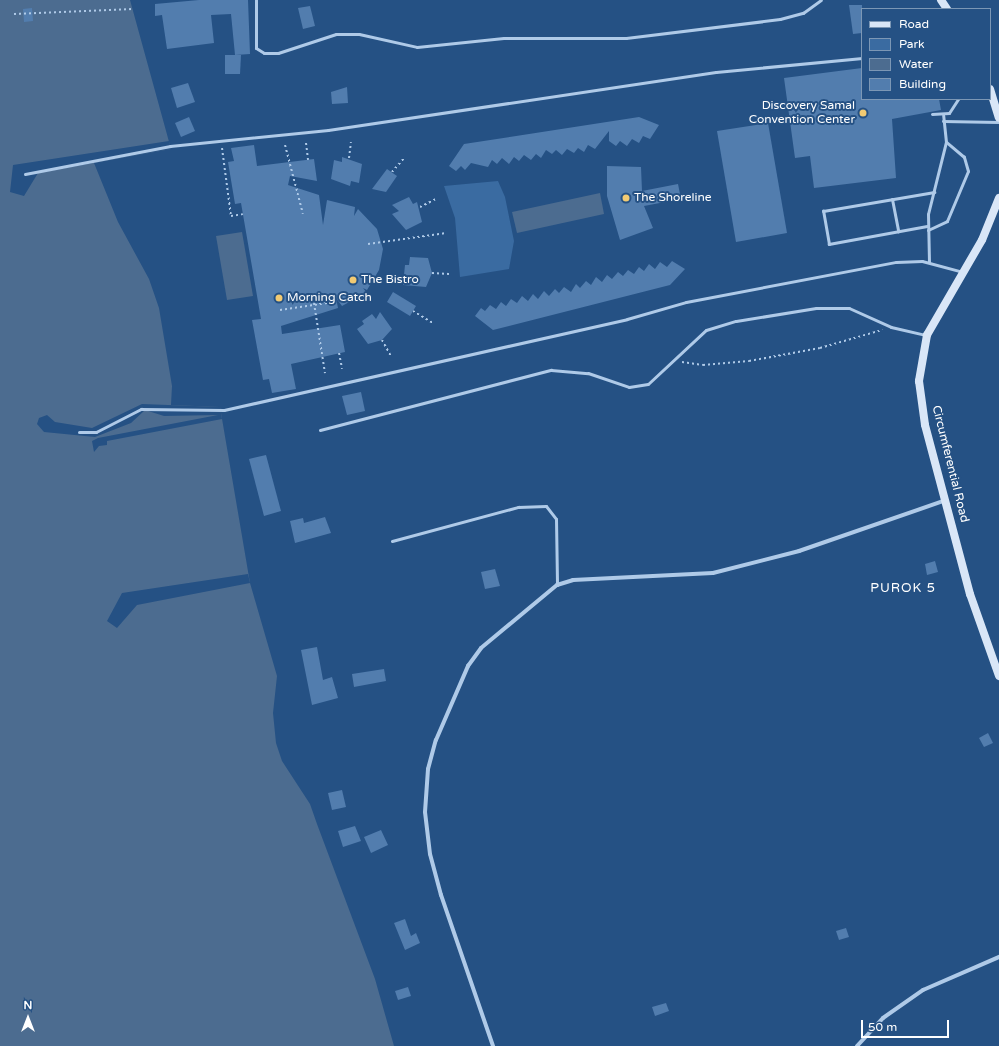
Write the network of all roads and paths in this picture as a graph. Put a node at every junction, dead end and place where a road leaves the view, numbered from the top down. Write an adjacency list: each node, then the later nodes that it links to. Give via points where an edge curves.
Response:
1 (256, 0): 2 (lane, via 256,48 264,53 278,53 336,34 359,34 417,47 504,38 626,38 780,19 803,13)
2 (821, 0)
3 (133, 9): 4 (path)
4 (14, 14)
5 (861, 58): 13 (lane, via 716,72 343,128)
6 (991, 92): 10 (main road)
7 (958, 100): 9 (lane, via 952,111)
8 (932, 114): 9 (lane)
9 (943, 115): 11 (lane)
10 (999, 118)
11 (943, 121): 12 (lane); 15 (lane)
12 (999, 122)
13 (221, 141): 22 (lane, via 170,146); 28 (path, via 231,216)
14 (351, 142): 18 (path)
15 (946, 142): 23 (lane); 30 (lane, via 964,157 968,171 948,221)
16 (306, 143): 20 (path)
17 (285, 145): 29 (path)
18 (349, 158)
19 (404, 158): 21 (path)
20 (308, 160)
21 (392, 172)
22 (25, 174)
23 (934, 192): 26 (lane); 30 (lane)
24 (999, 198): 35 (main road, Circumferential Road, via 993,219)
25 (436, 199): 27 (path)
26 (892, 199): 31 (lane); 31 (lane, via 823,211 829,244)
27 (420, 207)
28 (243, 214)
29 (304, 214)
30 (928, 228): 31 (lane); 34 (lane)
31 (898, 231)
32 (446, 233): 33 (path)
33 (368, 244)
34 (929, 262): 35 (lane); 52 (lane, via 896,262 686,302 627,319 224,410 141,409 96,432)
35 (963, 272): 44 (main road, Circumferential Road)
36 (432, 273): 37 (path)
37 (449, 274)
38 (334, 302): 39 (path)
39 (314, 303): 40 (path); 50 (path)
40 (280, 310)
41 (413, 311): 42 (path)
42 (433, 323)
43 (891, 327): 44 (lane); 48 (path, via 820,348 749,361 704,365); 48 (lane, via 849,308 816,308 772,314 706,330 687,345)
44 (927, 335): 53 (main road, Circumferential Road, via 919,381 926,425)
45 (382, 340): 47 (path)
46 (339, 353): 49 (path)
47 (392, 356)
48 (675, 362): 51 (lane, via 648,384 630,387 588,373 551,370)
49 (342, 369)
50 (325, 373)
51 (320, 430)
52 (79, 432)
53 (946, 500): 55 (street, via 800,551 713,573 594,577); 56 (main road, Circumferential Road, via 970,594)
54 (392, 541): 55 (lane, via 518,507 546,506 556,519)
55 (557, 585): 58 (street, via 503,627 468,666 450,704 428,769 425,812 430,854)
56 (999, 676)
57 (999, 957): 59 (street, via 923,990 883,1018)
58 (493, 1046)
59 (857, 1046)

